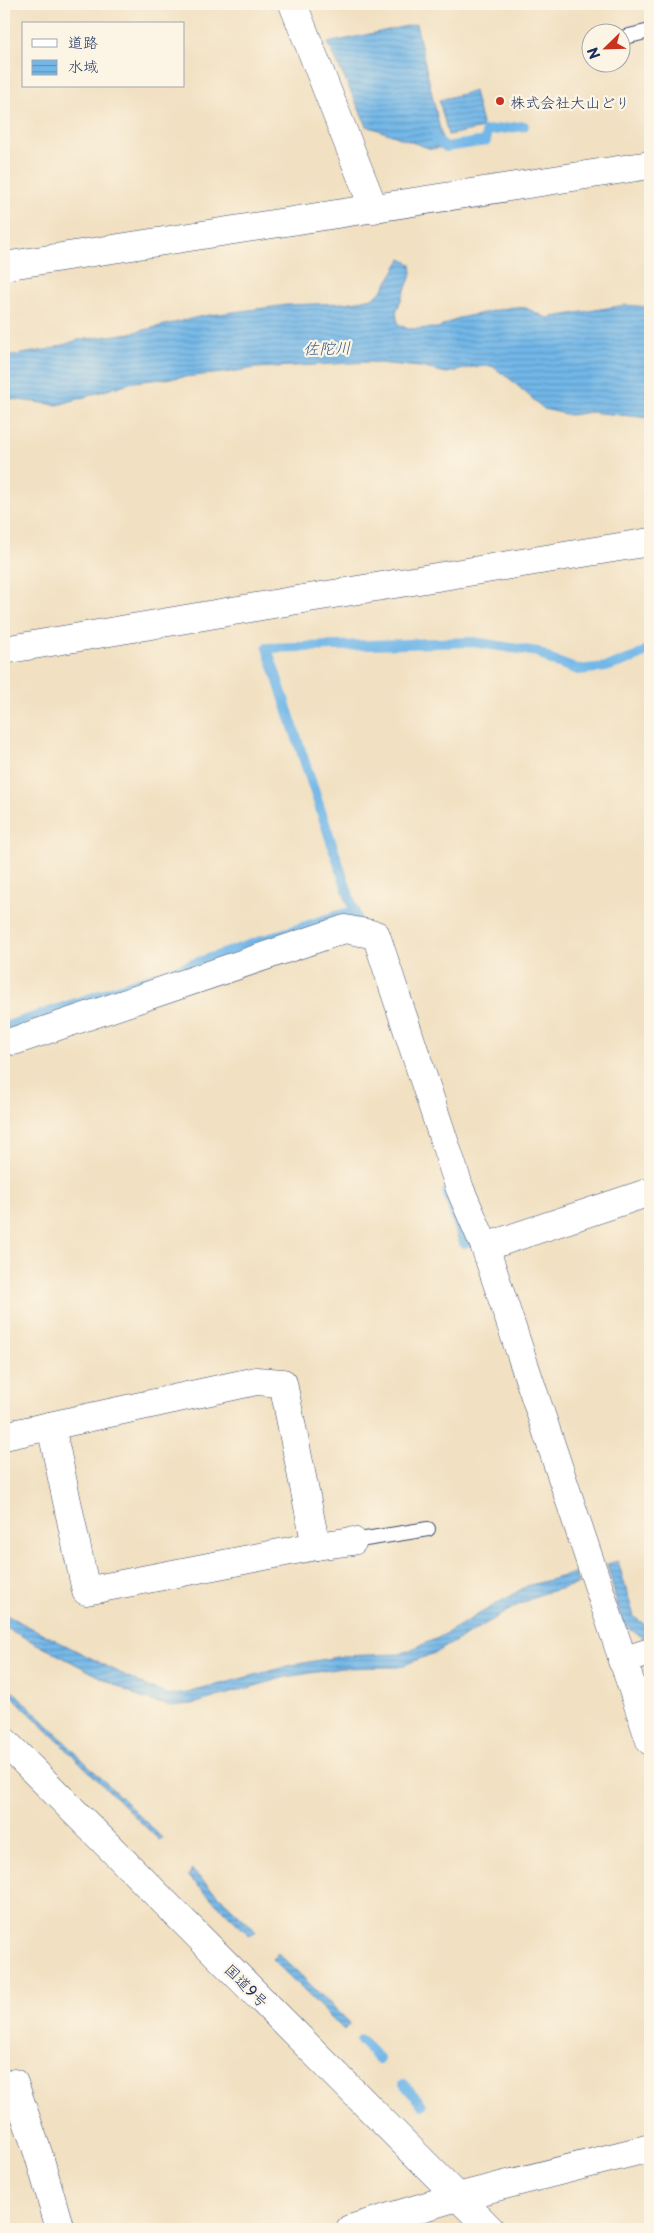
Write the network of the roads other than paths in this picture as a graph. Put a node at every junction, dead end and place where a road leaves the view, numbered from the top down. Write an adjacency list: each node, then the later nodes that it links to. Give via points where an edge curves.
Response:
1 (293, 4): 5 (main road)
2 (650, 31): 3 (lane)
3 (632, 35)
4 (650, 165): 5 (main road)
5 (374, 209): 6 (main road)
6 (4, 266)
7 (650, 542): 8 (main road)
8 (4, 650)
9 (14, 1041): 11 (main road, via 345,929 376,935 460,1189)
10 (650, 1192): 11 (main road)
11 (485, 1247): 18 (main road)
12 (51, 1426): 13 (main road); 16 (main road, via 86,1591); 16 (main road, via 256,1381 283,1383)
13 (4, 1436)
14 (428, 1529): 15 (lane)
15 (353, 1541): 16 (main road)
16 (316, 1546)
17 (650, 1652): 18 (main road)
18 (622, 1661): 20 (main road)
19 (4, 1741): 23 (main road, 国道9号)
20 (650, 1741)
21 (4, 2086): 24 (main road, via 14,2083)
22 (650, 2148): 23 (main road)
23 (457, 2197): 25 (main road); 26 (main road, 国道9号)
24 (60, 2229)
25 (350, 2229)
26 (490, 2229)

